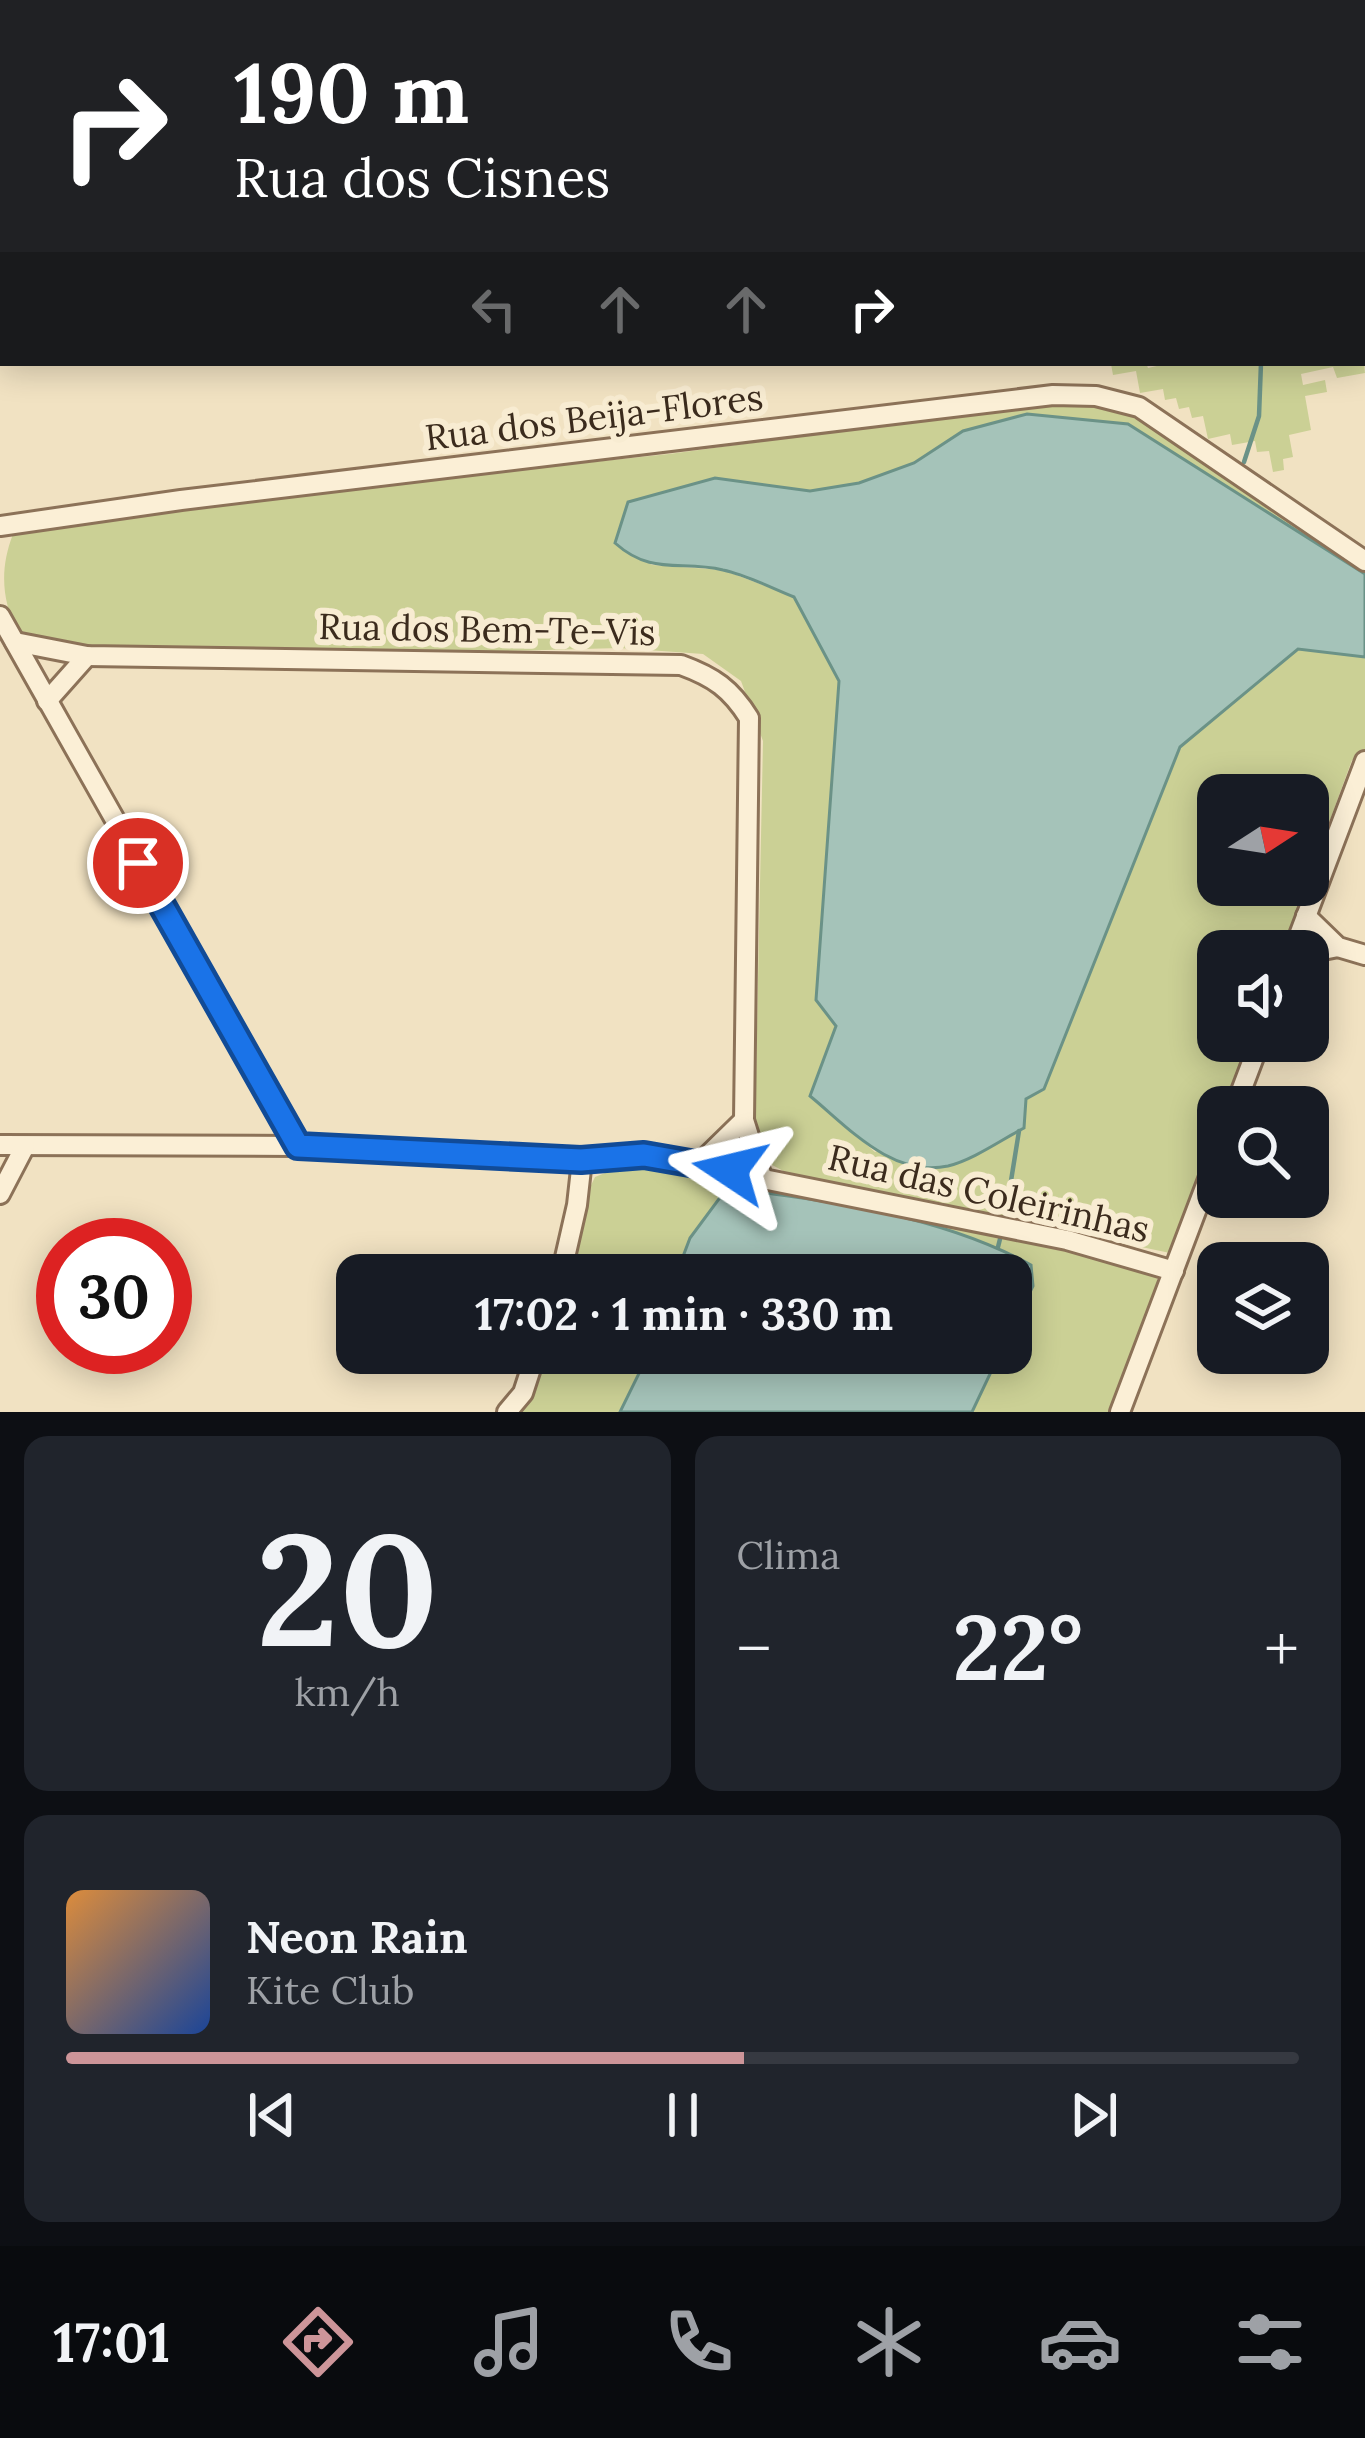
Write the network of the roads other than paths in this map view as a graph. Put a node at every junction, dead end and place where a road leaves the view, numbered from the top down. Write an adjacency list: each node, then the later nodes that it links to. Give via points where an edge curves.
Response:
1 (0, 526): 2 (street, Rua dos Beija-Flores, via 1096,395 1139,407)
2 (1365, 561)
3 (0, 616): 4 (street)
4 (15, 642): 5 (street, Rua dos Bem-Te-Vis); 6 (street)
5 (87, 656): 6 (street); 13 (street, Rua dos Bem-Te-Vis, via 681,665 712,676 749,718)
6 (46, 701): 16 (street)
7 (1365, 760): 8 (street)
8 (1306, 916): 9 (street); 10 (street)
9 (1301, 930)
10 (1337, 947): 11 (street); 12 (street)
11 (1329, 949)
12 (1365, 955)
13 (744, 1120): 18 (street); 19 (street, Rua dos Bem-Te-Vis)
14 (0, 1145): 15 (street, Rua das Coleirinhas)
15 (26, 1146): 16 (street, Rua das Coleirinhas); 20 (street)
16 (298, 1146): 17 (street, Rua das Coleirinhas)
17 (581, 1160): 18 (street, Rua das Coleirinhas, via 644,1155); 22 (street)
18 (699, 1163): 19 (street, Rua das Coleirinhas)
19 (762, 1177): 23 (street, Rua das Coleirinhas)
20 (0, 1194)
21 (1197, 1209): 23 (street)
22 (566, 1254)
23 (1174, 1270): 26 (street)
24 (529, 1374): 25 (street)
25 (507, 1412)
26 (1120, 1412)

